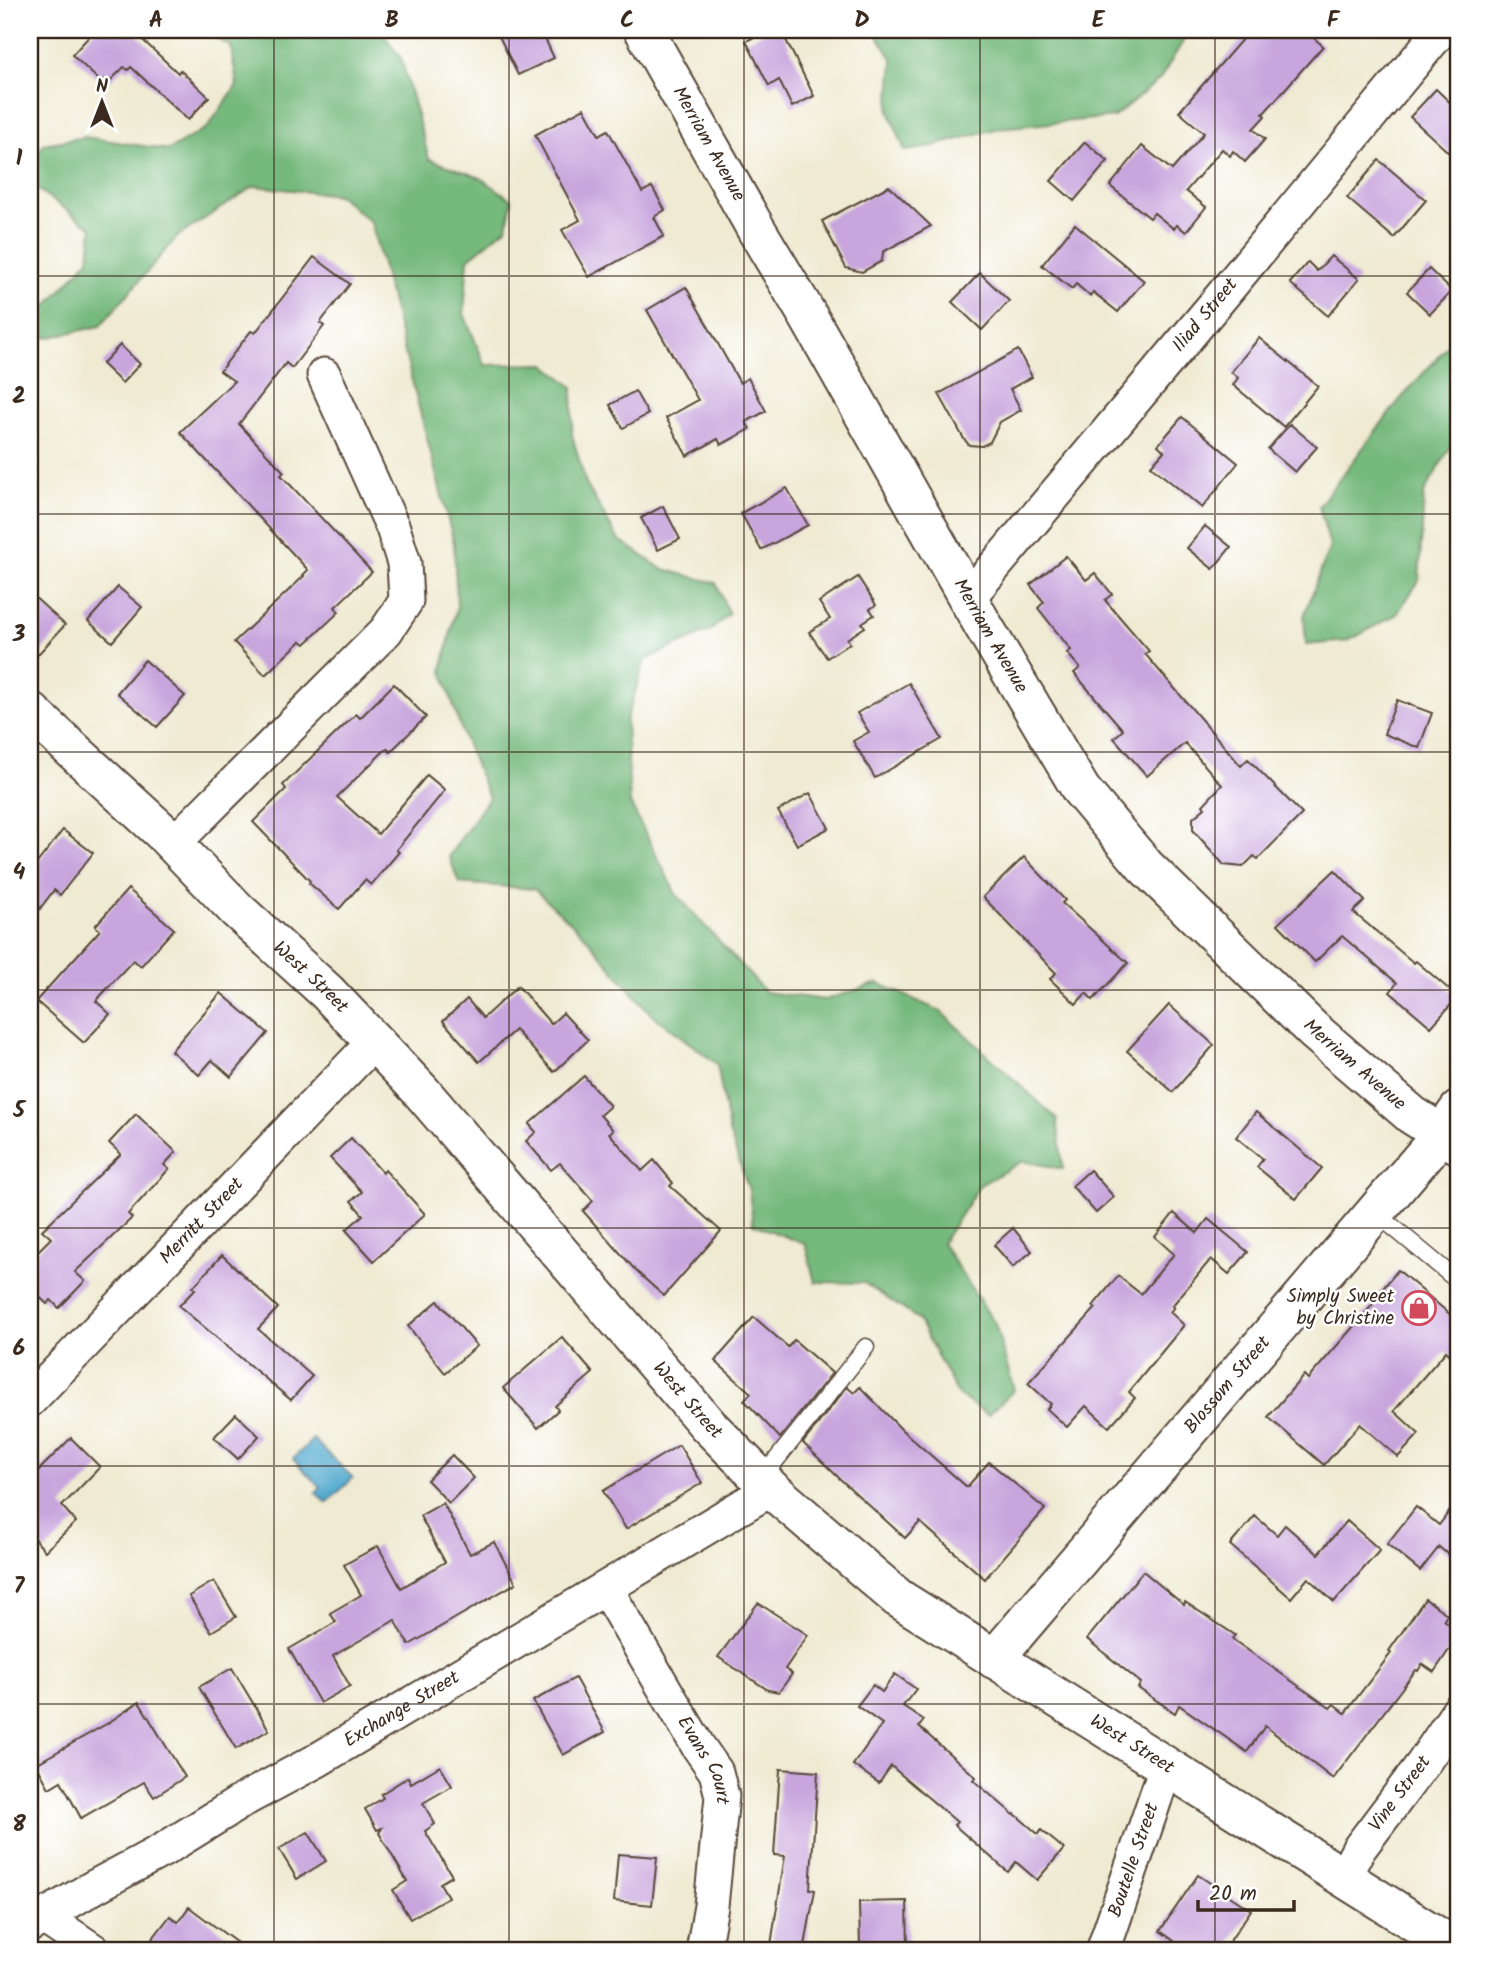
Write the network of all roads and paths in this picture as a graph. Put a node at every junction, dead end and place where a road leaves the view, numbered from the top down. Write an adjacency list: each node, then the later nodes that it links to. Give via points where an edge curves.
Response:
1 (644, 30): 4 (street, Merriam Avenue)
2 (1441, 30): 4 (street, Iliad Street)
3 (324, 375): 6 (street, via 393,528 404,563 406,601 386,631)
4 (968, 598): 8 (street, Merriam Avenue, via 1081,790 1138,858 1313,1030 1412,1115)
5 (30, 711): 6 (street, West Street)
6 (173, 844): 7 (street, West Street)
7 (374, 1042): 12 (street, Merritt Street); 13 (street, West Street, via 708,1425)
8 (1454, 1130): 9 (street, Blossom Street)
9 (1376, 1212): 10 (lane); 15 (street, Blossom Street)
10 (1459, 1282)
11 (866, 1347): 13 (lane)
12 (30, 1400)
13 (766, 1484): 14 (street, Exchange Street); 15 (street, West Street, via 898,1598)
14 (606, 1589): 19 (street, Exchange Street); 22 (street, Evans Court, via 716,1772 722,1796)
15 (994, 1660): 17 (street, West Street)
16 (1459, 1710): 18 (street, Vine Street, via 1358,1850)
17 (1166, 1767): 18 (street, West Street); 23 (street, Boutelle Street)
18 (1343, 1878): 20 (street, West Street)
19 (37, 1922): 21 (street)
20 (1459, 1950)
21 (94, 1951)
22 (703, 1951)
23 (1103, 1951)

